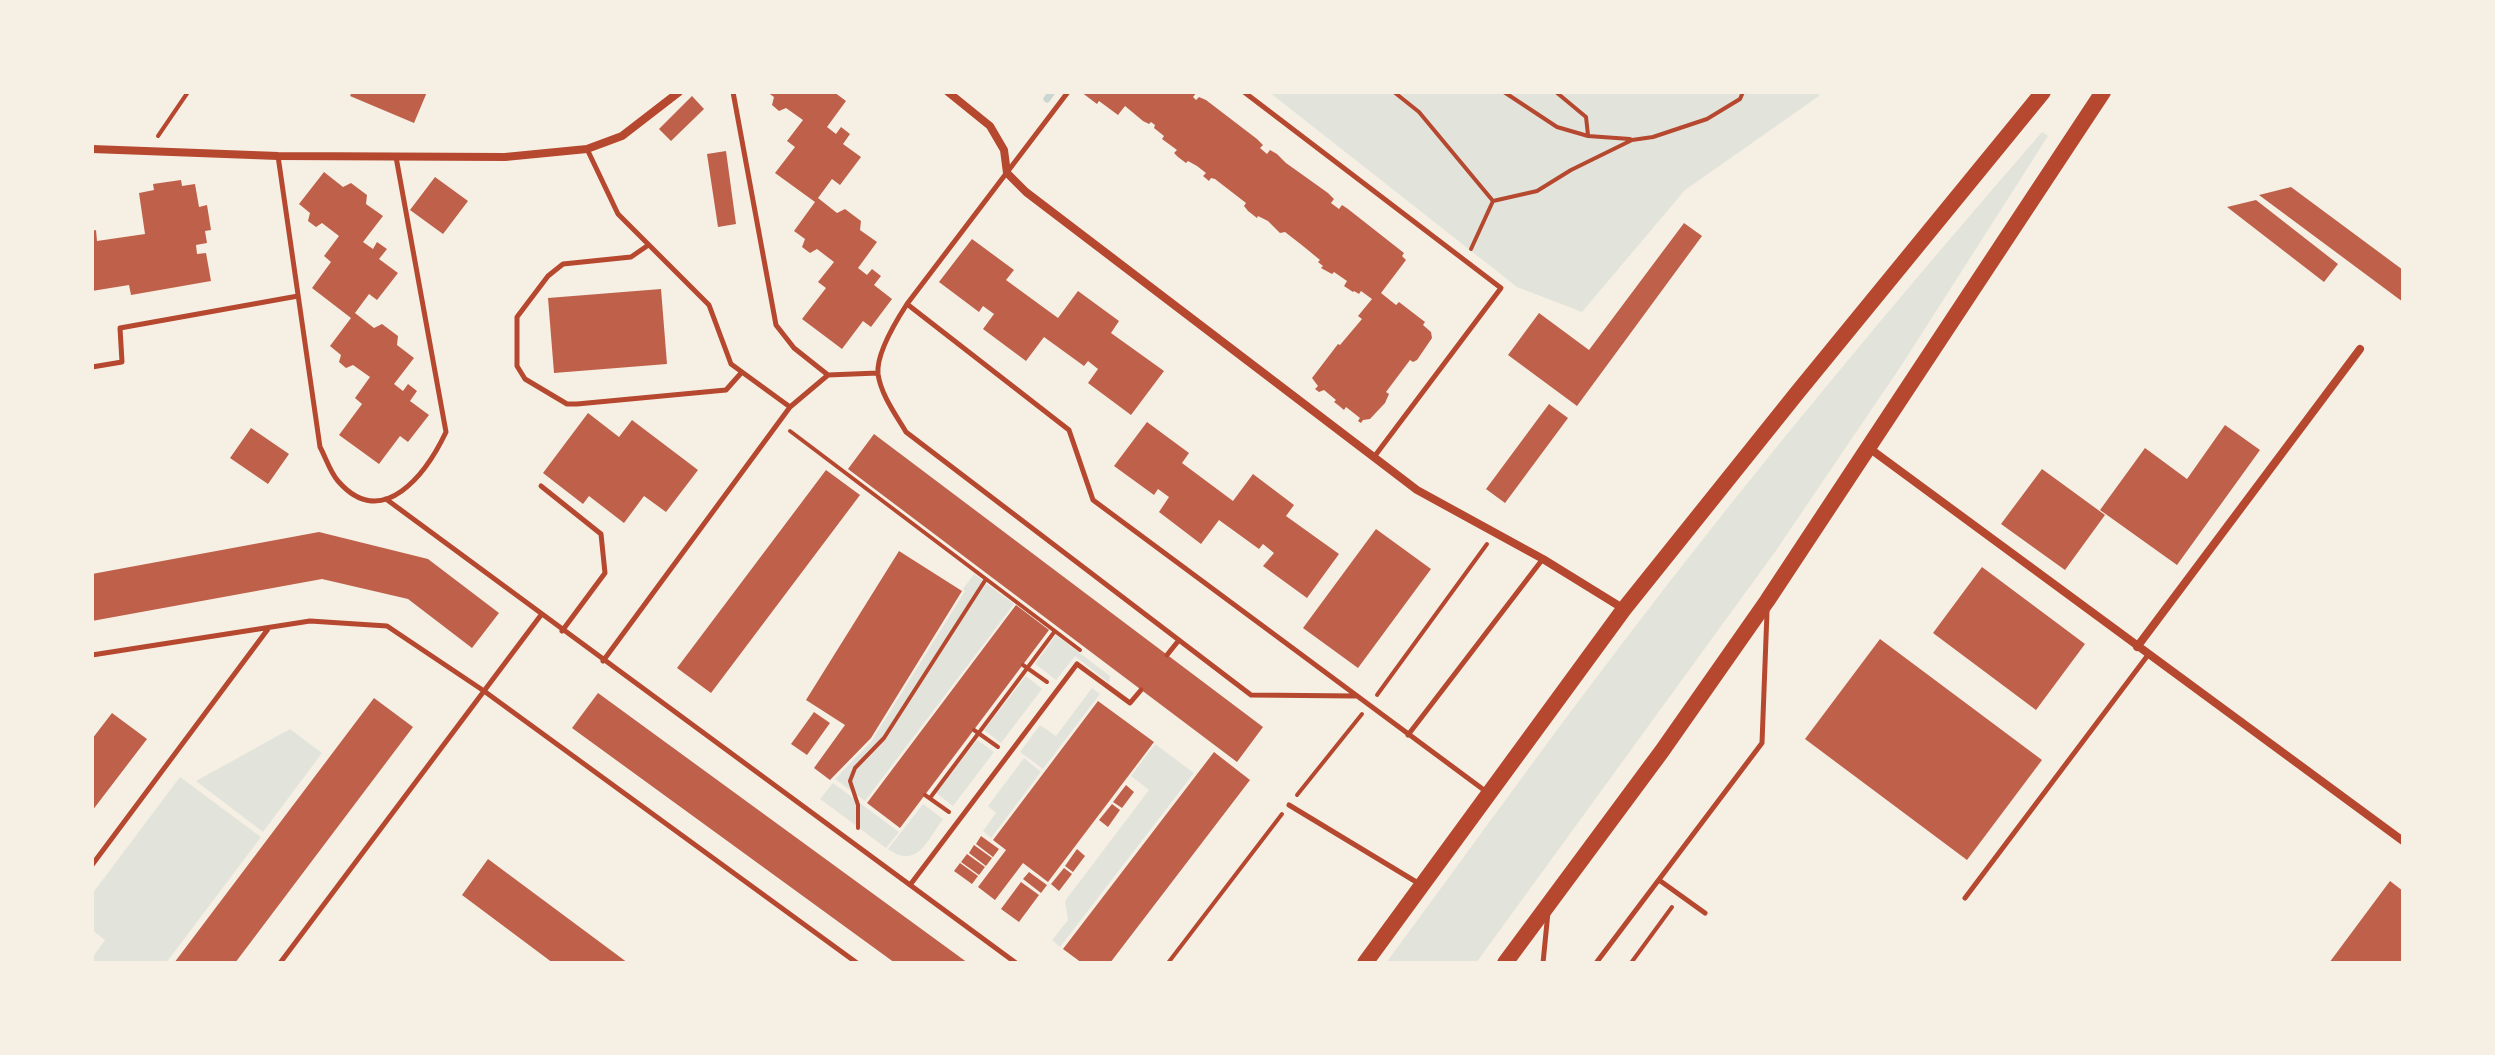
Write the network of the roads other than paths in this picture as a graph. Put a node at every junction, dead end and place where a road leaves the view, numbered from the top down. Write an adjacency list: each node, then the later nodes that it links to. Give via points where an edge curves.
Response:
1 (679, 92): 9 (street, via 622,136)
2 (733, 92): 20 (lane, via 776,325 794,348)
3 (948, 92): 12 (street, via 990,126 1004,150)
4 (1068, 92): 12 (lane)
5 (1244, 92): 23 (lane, via 1501,288)
6 (2043, 92): 28 (highway)
7 (2103, 92): 22 (highway)
8 (92, 149): 10 (street)
9 (587, 149): 11 (street, via 505,157); 13 (lane, via 618,214)
10 (278, 156): 11 (street); 14 (lane)
11 (396, 156): 25 (lane, via 446,432 435,457 413,484)
12 (1007, 173): 15 (lane); 23 (street)
13 (647, 246): 18 (lane, via 709,305 731,364); 18 (lane, via 631,257 563,264 548,276 517,317 517,366 525,379 567,404 577,404 726,390)
14 (298, 296): 17 (lane, via 120,328 122,362); 25 (lane, via 320,447 336,479 350,493 370,501)
15 (907, 304): 19 (lane, via 887,337); 40 (lane, via 1069,430 1093,500)
16 (2360, 349): 33 (street)
17 (92, 367)
18 (742, 372): 21 (lane)
19 (878, 373): 20 (lane); 32 (lane, via 906,432)
20 (828, 375): 21 (lane)
21 (790, 407): 37 (lane)
22 (1868, 448): 27 (highway); 33 (street)
23 (1374, 457): 26 (street, via 1417,490)
24 (541, 486): 31 (lane, via 596,528 602,539 605,573)
25 (386, 499): 29 (lane)
26 (1543, 559): 28 (street); 41 (lane)
27 (1767, 601): 46 (lane, via 1762,743); 50 (highway)
28 (1624, 609): 42 (highway)
29 (541, 615): 31 (lane); 39 (lane)
30 (268, 629): 34 (lane); 39 (lane, via 310,621 387,626); 45 (lane)
31 (562, 631): 37 (lane)
32 (1179, 640): 35 (lane); 40 (lane, via 1251,695)
33 (2137, 647): 36 (street)
34 (92, 655)
35 (1167, 655)
36 (2148, 655): 44 (street); 49 (lane)
37 (603, 661): 47 (lane)
38 (1141, 690): 47 (lane, via 1130,703 1077,664)
39 (484, 691): 52 (lane); 53 (lane)
40 (1356, 696): 41 (lane)
41 (1408, 735): 42 (lane)
42 (1489, 794): 48 (highway)
43 (1289, 805): 48 (lane)
44 (2403, 841)
45 (92, 865)
46 (1659, 880): 51 (lane); 58 (lane)
47 (910, 885): 54 (lane)
48 (1422, 885): 55 (highway)
49 (1965, 898)
50 (1549, 903): 56 (highway); 57 (lane)
51 (1705, 913)
52 (280, 963)
53 (857, 963)
54 (1016, 963)
55 (1365, 963)
56 (1505, 963)
57 (1543, 963)
58 (1596, 963)

